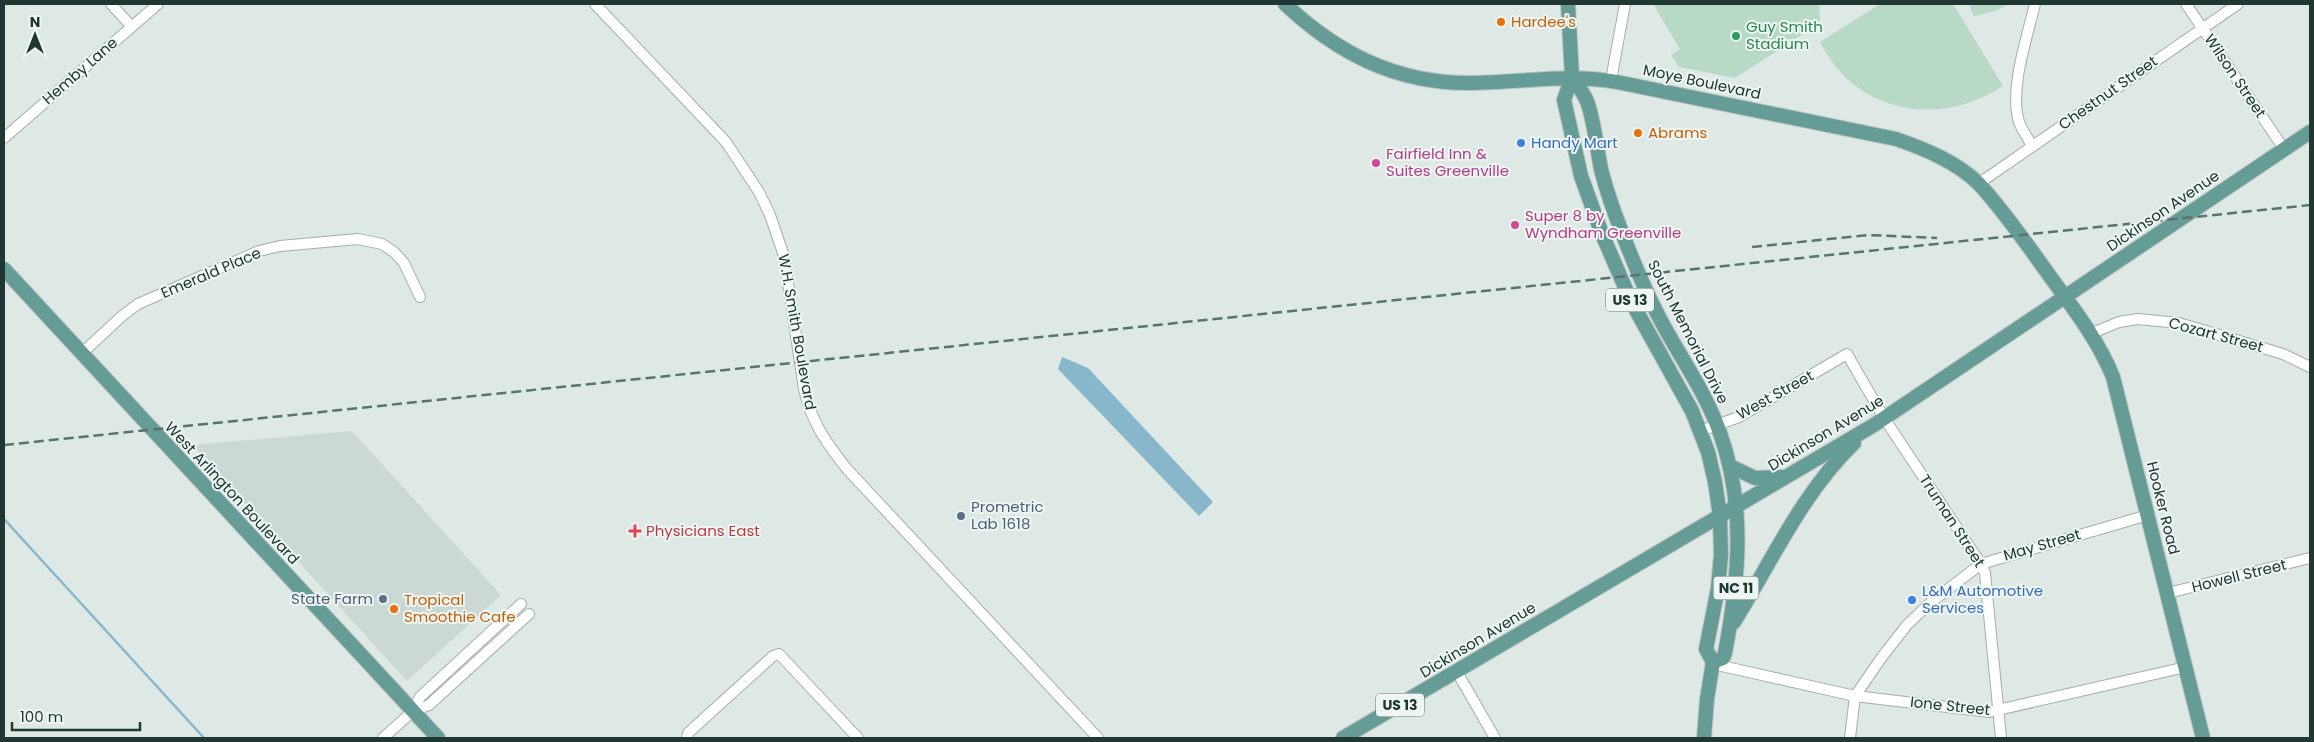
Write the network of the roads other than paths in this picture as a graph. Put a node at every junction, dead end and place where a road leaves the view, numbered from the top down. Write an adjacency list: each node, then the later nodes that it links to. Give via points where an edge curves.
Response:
1 (111, 4): 10 (street)
2 (158, 4): 10 (street, Hemby Lane)
3 (594, 4): 50 (street, W.H. Smith Boulevard, via 726,142 759,192 784,256 808,408 822,437 847,469)
4 (1285, 4): 12 (main road, Moye Boulevard, via 1330,43 1383,68 1416,77 1470,83)
5 (1568, 4): 12 (main road, South Memorial Drive / US 13)
6 (1625, 4): 13 (street)
7 (2035, 4): 16 (street, via 2017,86 2016,108 2020,124)
8 (2186, 4): 11 (street, Wilson Street)
9 (2238, 4): 11 (street, Chestnut Street)
10 (131, 26): 15 (street, Hemby Lane)
11 (2202, 28): 16 (street, Chestnut Street); 17 (street, Wilson Street)
12 (1572, 76): 13 (main road, Moye Boulevard); 27 (main road, South Memorial Drive / US 13, via 1587,100 1602,173 1639,274); 28 (main road, South Memorial Drive / US 13, via 1564,100 1589,200 1631,301 1685,397)
13 (1611, 80): 18 (main road, Moye Boulevard, via 1896,139 1951,163)
14 (2310, 132): 17 (main road, Dickinson Avenue)
15 (4, 138)
16 (2032, 146): 18 (street, Chestnut Street)
17 (2284, 149): 21 (main road, Dickinson Avenue)
18 (1978, 184): 21 (main road, Moye Boulevard)
19 (4, 269): 23 (main road, West Arlington Boulevard)
20 (420, 297): 23 (street, Emerald Place, via 404,263 382,244 358,239 280,246 259,251 138,304)
21 (2065, 297): 22 (main road, Hooker Road); 26 (main road, Dickinson Avenue)
22 (2090, 334): 25 (street, Cozart Street, via 2138,318 2179,323 2283,354); 32 (main road, Hooker Road, via 2113,377)
23 (81, 354): 45 (main road, West Arlington Boulevard)
24 (1847, 354): 26 (street, Truman Street); 27 (street, West Street, via 1746,413)
25 (2310, 367)
26 (1879, 421): 30 (main road, Dickinson Avenue); 35 (street, Truman Street); 39 (main road, via 1842,455 1807,499)
27 (1717, 425): 28 (street, West Street); 29 (main road, South Memorial Drive / US 13)
28 (1700, 431): 33 (main road, South Memorial Drive / US 13, via 1712,466)
29 (1730, 466): 30 (main road, via 1756,478); 31 (main road, South Memorial Drive / US 13)
30 (1786, 477): 31 (main road, Dickinson Avenue)
31 (1737, 507): 33 (main road, Dickinson Avenue / US 13); 39 (main road, South Memorial Drive / NC 11, via 1738,568)
32 (2148, 515): 35 (street, May Street); 36 (main road, Hooker Road)
33 (1720, 516): 40 (main road, South Memorial Drive / NC 11, via 1720,572 1706,649); 42 (main road, Dickinson Avenue / US 13)
34 (2310, 558): 36 (street, Howell Street)
35 (1981, 564): 43 (street, May Street, via 1935,598 1907,625); 44 (street, Truman Street, via 1985,573)
36 (2168, 593): 41 (main road, Hooker Road)
37 (521, 604): 45 (street, via 420,697)
38 (529, 614): 45 (street, via 429,704)
39 (1730, 629): 40 (main road, South Memorial Drive / NC 11, via 1723,658)
40 (1713, 663): 43 (street, Ione Street); 53 (main road, South Memorial Drive / NC 11)
41 (2186, 667): 44 (street, Ione Street); 56 (main road, Hooker Road)
42 (1458, 672): 51 (main road, Dickinson Avenue / US 13); 52 (street)
43 (1855, 696): 44 (street, Ione Street, via 1989,712); 54 (street, May Street)
44 (1999, 710): 55 (street, Truman Street)
45 (412, 712): 46 (street); 47 (main road, West Arlington Boulevard)
46 (383, 738)
47 (438, 738)
48 (687, 738): 49 (street, via 688,733 779,654)
49 (858, 738)
50 (1098, 738)
51 (1343, 738)
52 (1495, 738)
53 (1704, 738)
54 (1850, 738)
55 (2002, 738)
56 (2203, 738)

